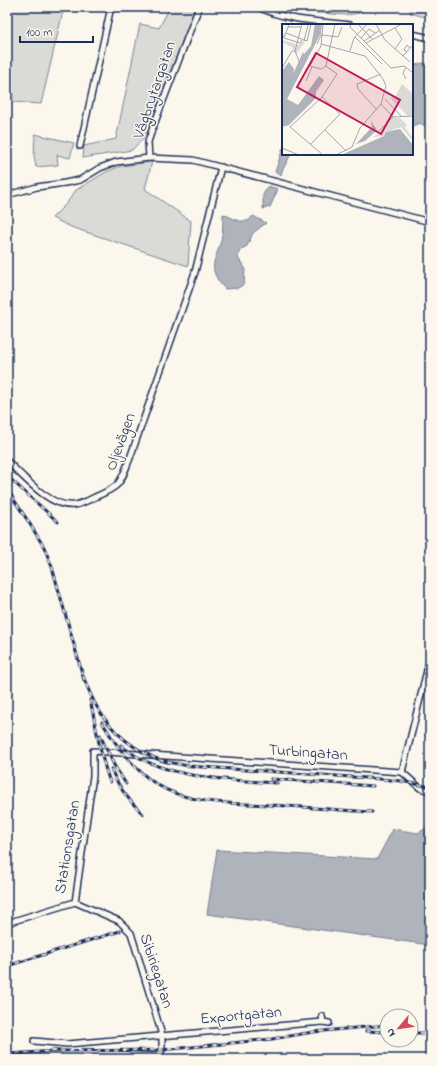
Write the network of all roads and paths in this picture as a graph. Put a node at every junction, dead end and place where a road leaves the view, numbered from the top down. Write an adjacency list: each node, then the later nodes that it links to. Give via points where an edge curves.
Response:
1 (111, 7): 7 (street)
2 (199, 7): 8 (street, Vågbrytargatan, via 148,142)
3 (258, 7): 4 (street, via 293,19)
4 (340, 24)
5 (413, 34): 6 (street)
6 (430, 38)
7 (80, 146)
8 (149, 158): 9 (street, Vågbrytargatan, via 193,160); 10 (street, via 116,162 80,180)
9 (221, 167): 11 (street, Vågbrytargatan); 12 (street, Oljevägen, via 195,272 127,465 117,486 81,503 63,505 48,497)
10 (7, 195)
11 (430, 222)
12 (7, 461)
13 (430, 658): 15 (street)
14 (93, 752): 15 (street, Turbingatan); 17 (street, Stationsgatan, via 93,776)
15 (402, 772): 16 (street, via 420,788)
16 (430, 791)
17 (75, 902): 18 (street, Stationsgatan); 22 (street, Sibiriegatan, via 119,921 131,934)
18 (7, 923)
19 (322, 1016): 20 (street)
20 (323, 1022): 21 (street, Exportgatan); 22 (street, Exportgatan)
21 (329, 1023)
22 (162, 1036): 23 (street, Exportgatan, via 66,1044); 24 (street, Sibiriegatan, via 162,1050 159,1056 94,1053)
23 (34, 1041)
24 (7, 1058)

